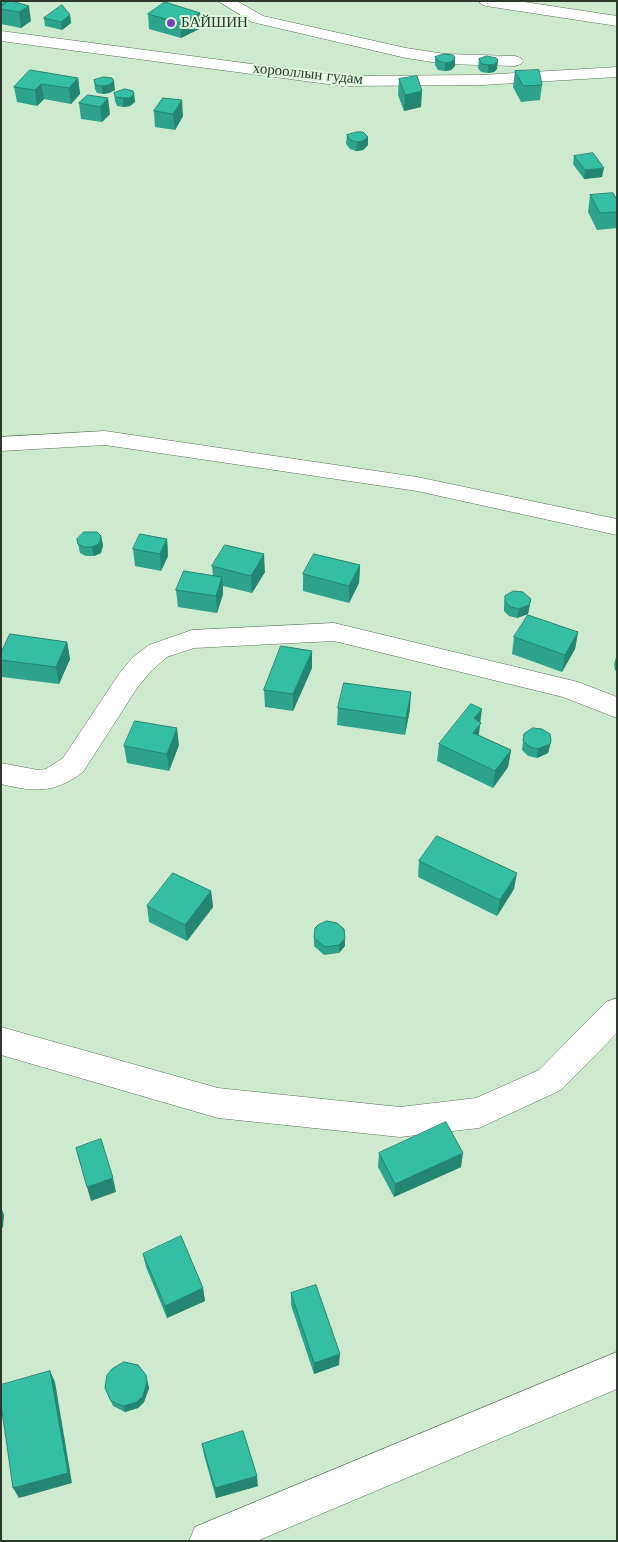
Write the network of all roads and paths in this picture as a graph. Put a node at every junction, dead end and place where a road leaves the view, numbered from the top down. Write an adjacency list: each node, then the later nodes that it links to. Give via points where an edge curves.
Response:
1 (218, 1): 4 (street)
2 (225, 1): 4 (street)
3 (486, 1): 5 (street)
4 (242, 10): 7 (street, via 258,19 291,28 406,53 445,58)
5 (617, 21)
6 (1, 36): 8 (street, хорооллын гудам, via 343,80 482,80)
7 (617, 62)
8 (617, 72)
9 (1, 444): 10 (street, via 105,438 417,484)
10 (617, 527)
11 (617, 708): 12 (street, via 569,689 334,632 192,639 158,651 142,664 73,765 62,774 42,782)
12 (1, 773)
13 (617, 1012): 14 (street, via 550,1080 478,1113 400,1122 218,1103)
14 (1, 1041)
15 (617, 1370): 16 (street)
16 (209, 1541)

